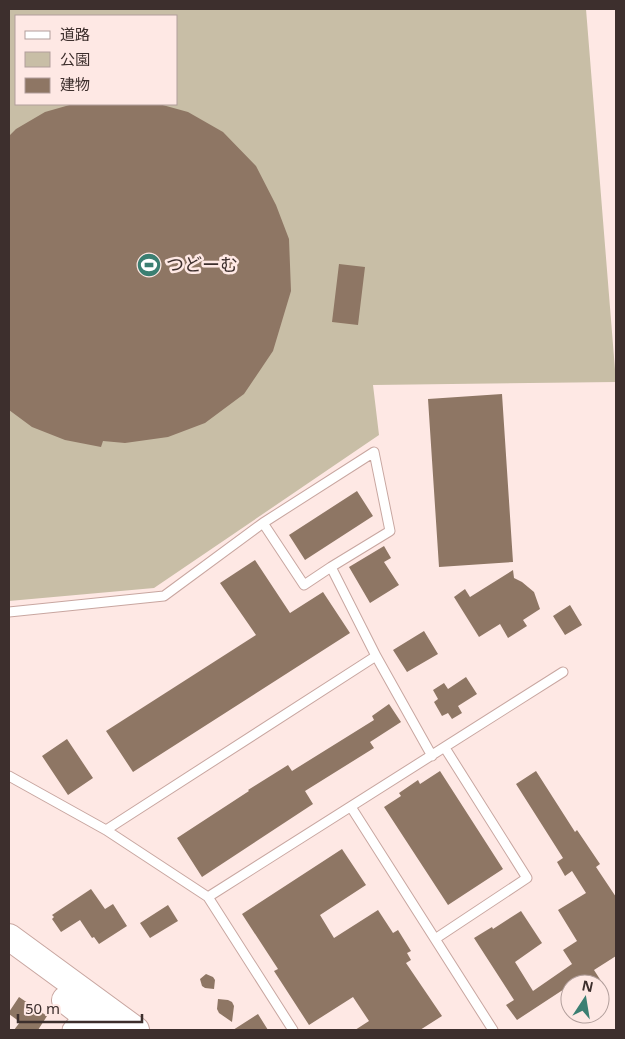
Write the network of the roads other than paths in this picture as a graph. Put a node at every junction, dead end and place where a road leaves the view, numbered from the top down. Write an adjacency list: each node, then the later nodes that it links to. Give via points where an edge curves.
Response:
1 (263, 523): 2 (lane, via 304,585); 2 (lane, via 374,452 390,532); 3 (lane, via 164,596)
2 (331, 567): 4 (lane)
3 (9, 612)
4 (376, 656): 7 (lane); 10 (lane)
5 (563, 672): 6 (lane)
6 (445, 748): 7 (lane); 13 (lane, via 528,878)
7 (432, 756): 9 (lane)
8 (9, 776): 10 (lane)
9 (351, 807): 11 (lane); 13 (lane)
10 (106, 830): 11 (lane)
11 (208, 898): 17 (lane)
12 (9, 937): 16 (main road)
13 (435, 939): 18 (lane)
14 (9, 959): 15 (main road)
15 (87, 1025)
16 (136, 1030)
17 (294, 1030)
18 (493, 1030)

